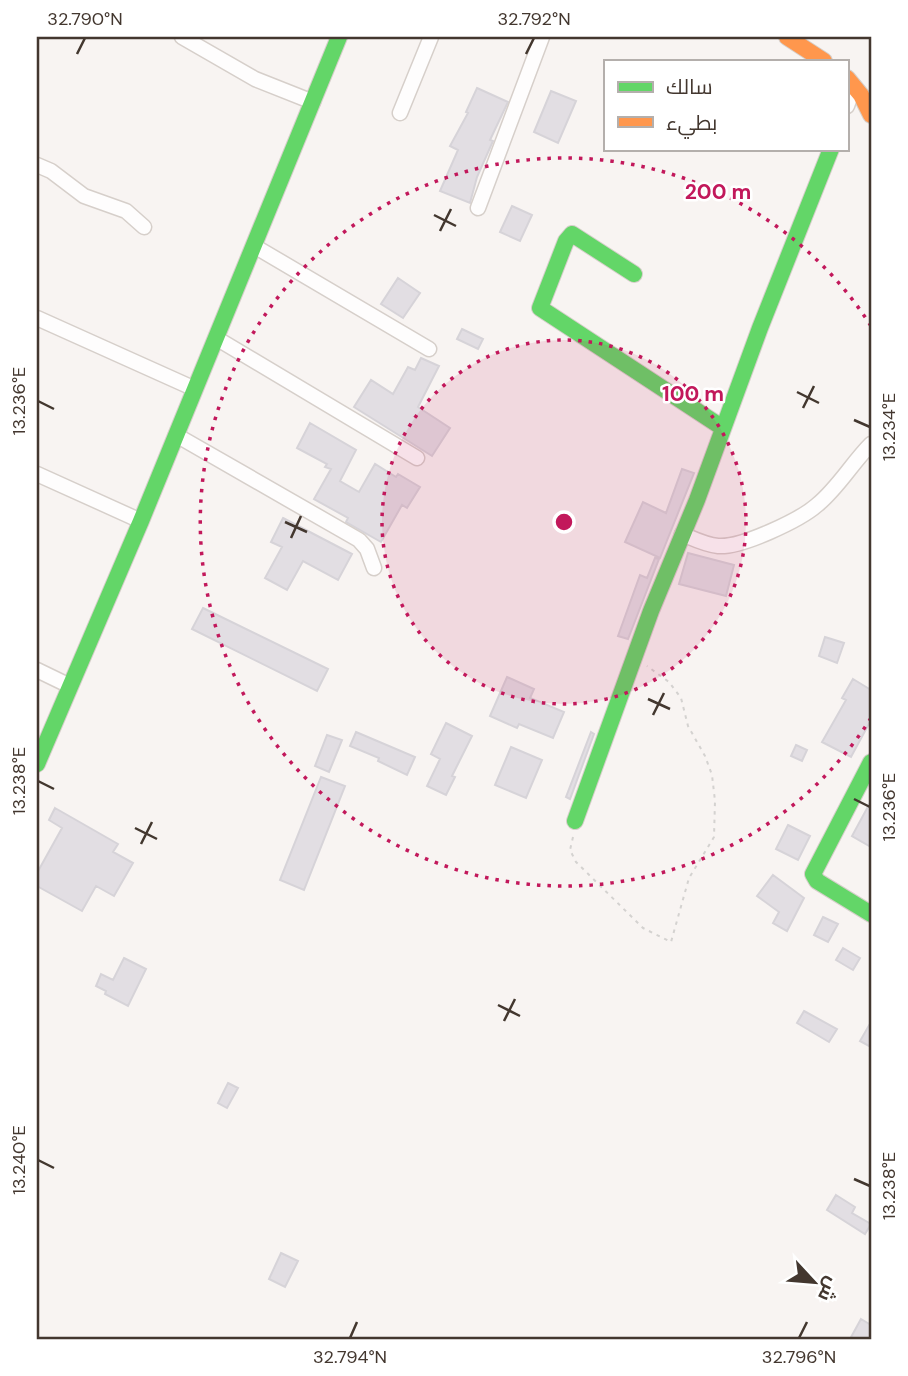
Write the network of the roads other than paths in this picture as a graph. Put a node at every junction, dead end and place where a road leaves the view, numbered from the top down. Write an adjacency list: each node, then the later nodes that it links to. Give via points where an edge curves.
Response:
1 (182, 37): 8 (street, via 255,79)
2 (339, 37): 8 (street)
3 (431, 37): 9 (street)
4 (542, 37): 13 (street)
5 (787, 37): 6 (street)
6 (822, 60)
7 (850, 82): 10 (street)
8 (313, 102): 15 (street)
9 (400, 113)
10 (871, 115)
11 (831, 150): 21 (street)
12 (37, 165): 14 (street, via 83,196 126,211)
13 (478, 208)
14 (144, 227)
15 (254, 246): 18 (street); 19 (street)
16 (634, 274): 21 (street, via 572,234 540,308)
17 (37, 318): 20 (street)
18 (216, 338): 20 (street); 24 (street)
19 (429, 349)
20 (195, 389): 22 (street)
21 (723, 428): 27 (street)
22 (176, 435): 26 (street); 28 (street, via 359,540)
23 (871, 444): 27 (street, via 819,504 749,541 719,546)
24 (417, 458)
25 (37, 474): 26 (street)
26 (141, 521): 30 (street)
27 (682, 534): 34 (street)
28 (374, 568)
29 (37, 670): 30 (street)
30 (69, 686): 32 (street)
31 (871, 762): 33 (street)
32 (37, 764)
33 (866, 785): 35 (street, via 813,874)
34 (575, 821)
35 (871, 914)

